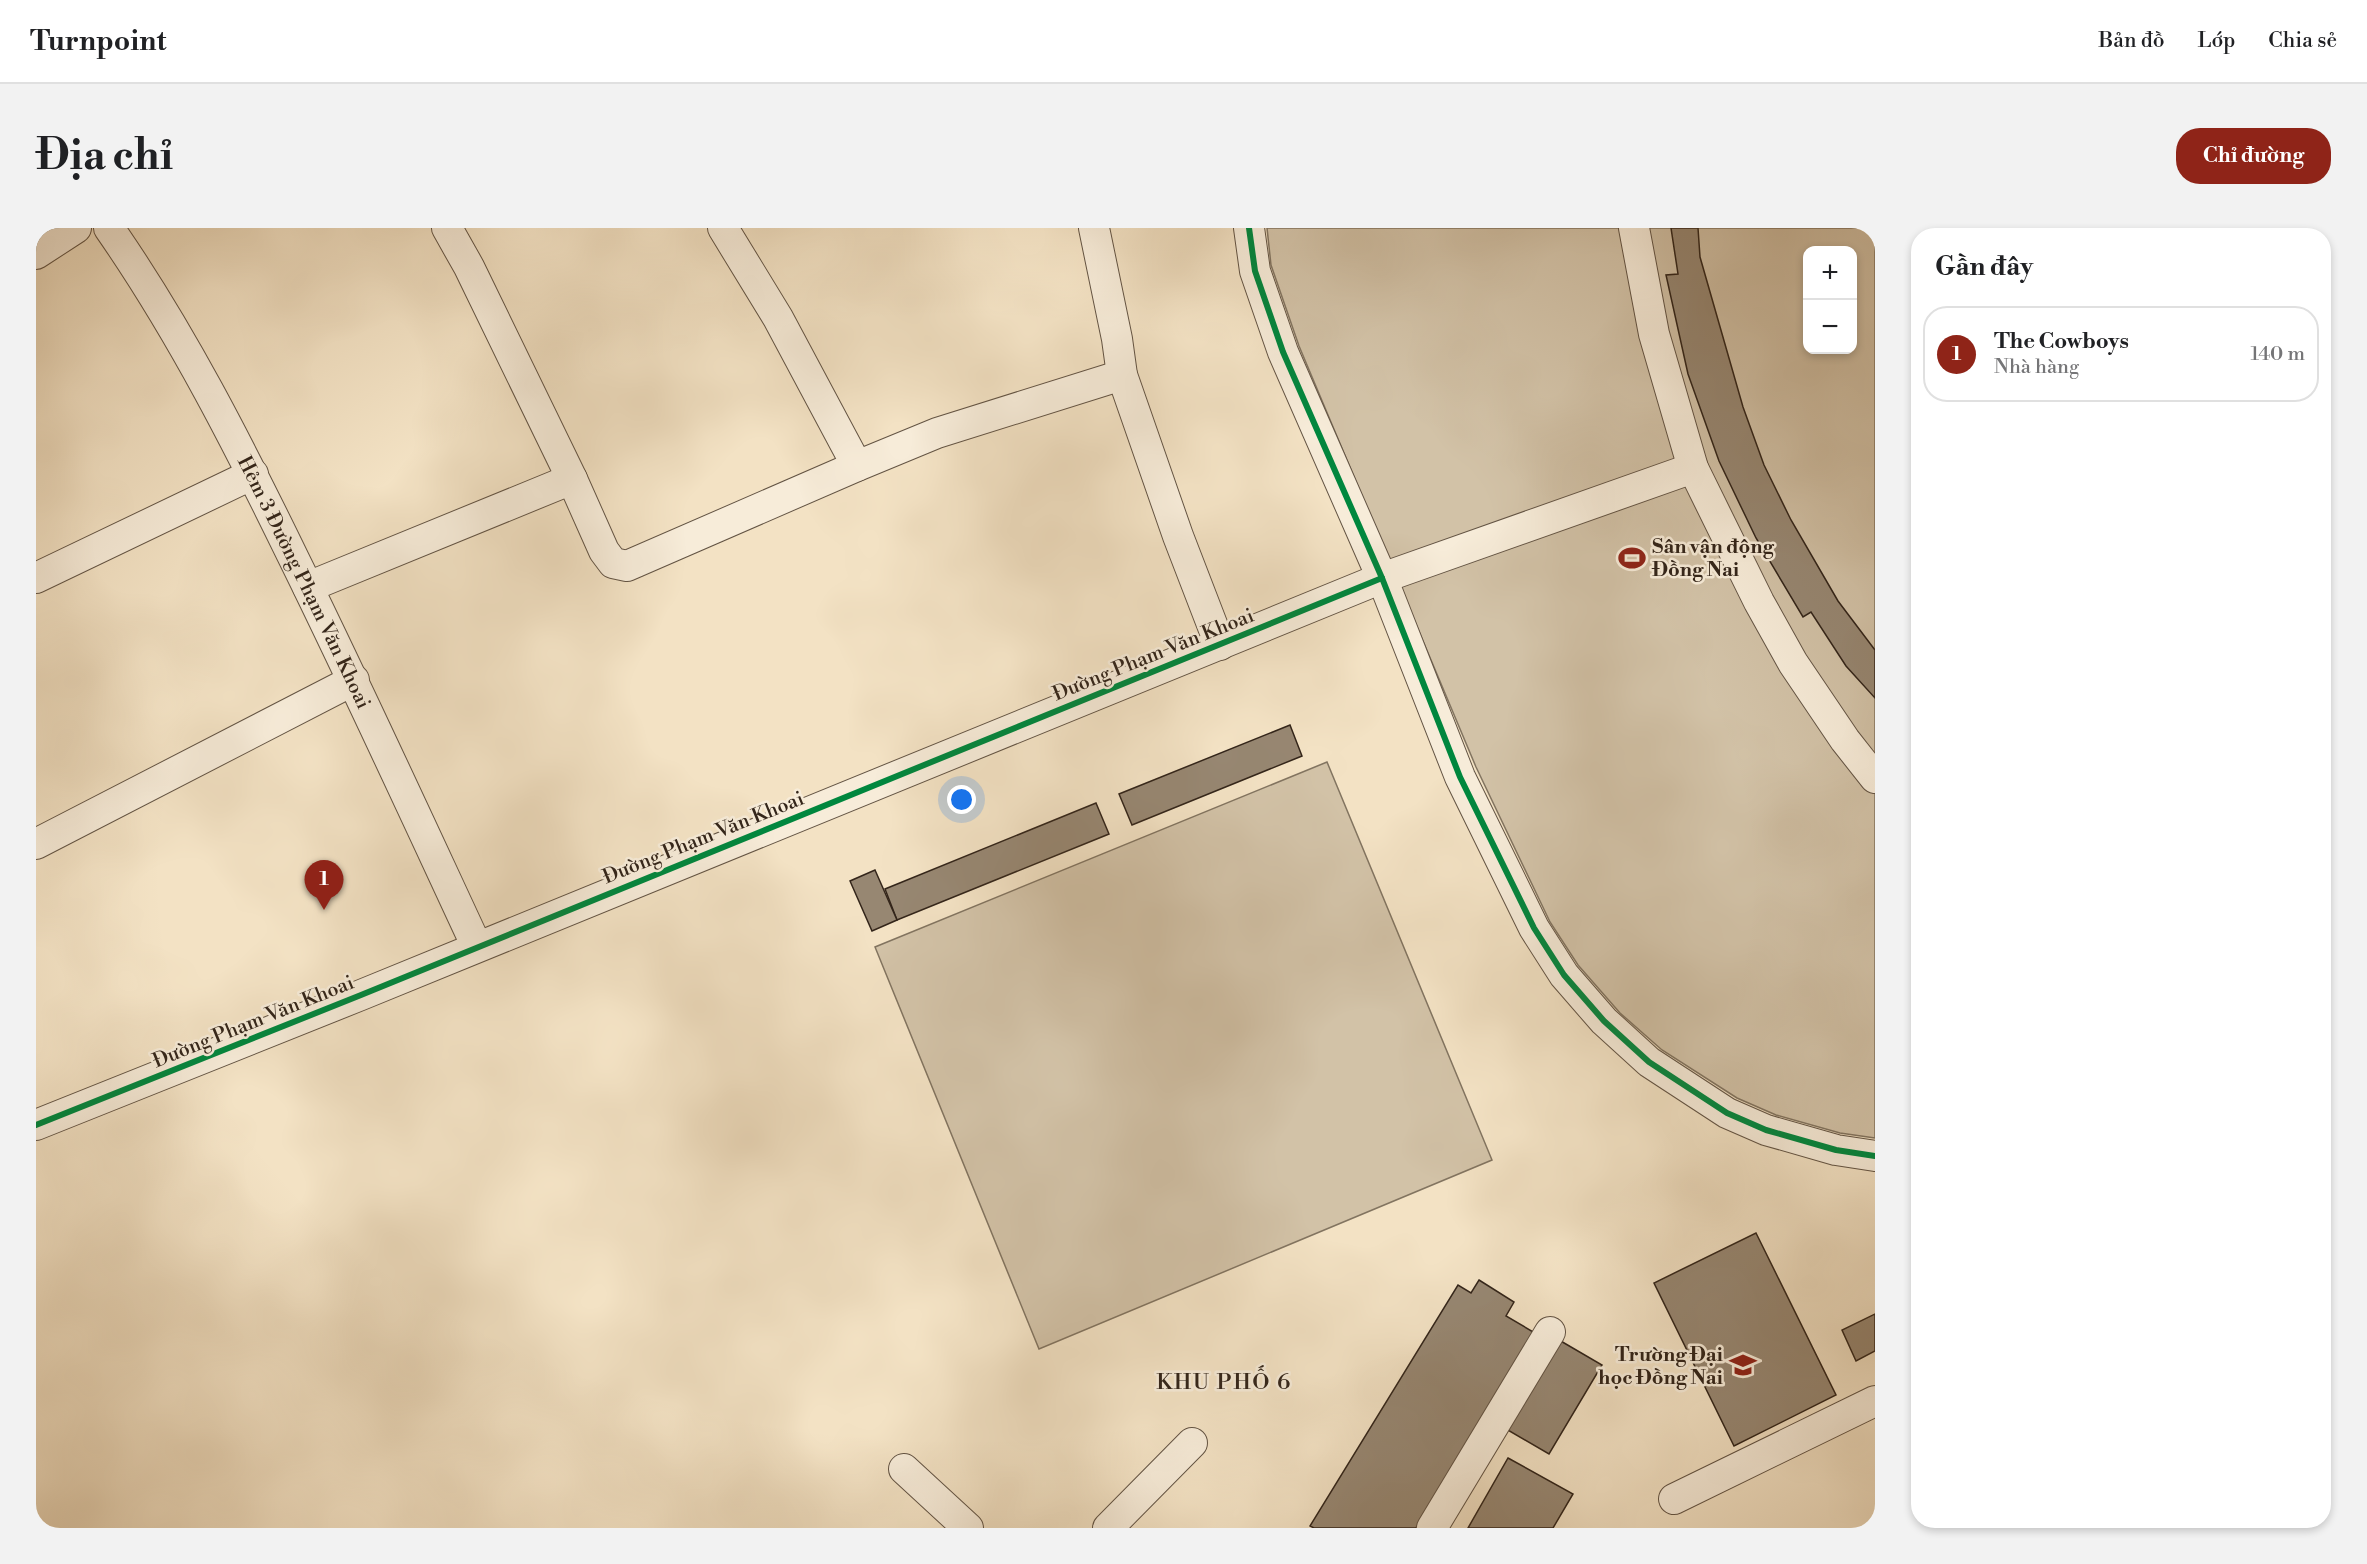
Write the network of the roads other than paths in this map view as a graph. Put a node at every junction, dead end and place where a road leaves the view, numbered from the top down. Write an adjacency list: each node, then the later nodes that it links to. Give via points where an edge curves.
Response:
1 (76, 228): 8 (street)
2 (109, 228): 12 (street, Hẻm 3 Đường Phạm Văn Khoai, via 149,286)
3 (447, 228): 13 (street)
4 (723, 228): 10 (street, via 778,318)
5 (1094, 228): 9 (street)
6 (1249, 228): 15 (street, via 1255,271 1283,352)
7 (1634, 228): 11 (street, via 1654,334)
8 (36, 254)
9 (1122, 375): 10 (street, via 937,433); 17 (street)
10 (857, 465): 13 (street, via 627,566 613,563 604,551)
11 (1693, 468): 15 (street, Đường Phạm Văn Khoai); 19 (street, via 1792,663)
12 (253, 474): 14 (street); 16 (street, Hẻm 3 Đường Phạm Văn Khoai)
13 (572, 478): 16 (street)
14 (36, 578)
15 (1382, 578): 17 (street, Đường Phạm Văn Khoai); 23 (street, via 1460,777 1534,928 1604,1021 1649,1062 1727,1113 1766,1130 1836,1150)
16 (308, 587): 18 (street, Hẻm 3 Đường Phạm Văn Khoai)
17 (1220, 645): 21 (street, Đường Phạm Văn Khoai)
18 (354, 680): 20 (street); 21 (street, Hẻm 3 Đường Phạm Văn Khoai)
19 (1875, 778)
20 (36, 844)
21 (477, 947): 22 (street, Đường Phạm Văn Khoai)
22 (36, 1125)
23 (1875, 1156)
24 (1550, 1332): 31 (street)
25 (1875, 1401): 28 (street)
26 (1192, 1443): 30 (street)
27 (904, 1469): 29 (street)
28 (1674, 1499)
29 (968, 1528)
30 (1108, 1528)
31 (1432, 1528)

